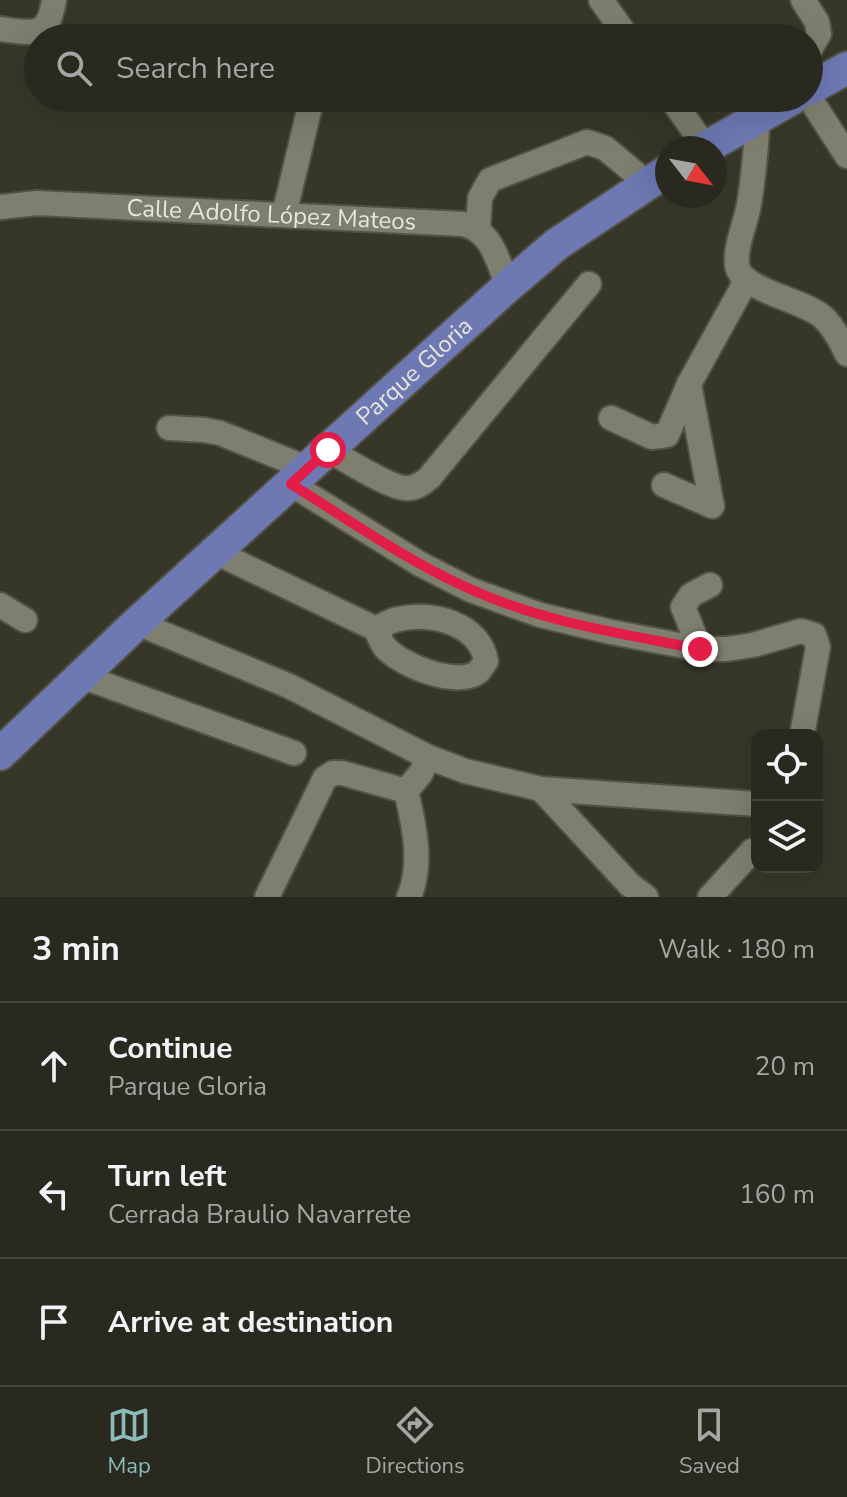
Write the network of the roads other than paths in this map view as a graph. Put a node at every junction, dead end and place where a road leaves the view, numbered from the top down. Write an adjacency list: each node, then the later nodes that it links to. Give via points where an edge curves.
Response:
1 (54, 0): 4 (street)
2 (601, 0): 5 (street)
3 (803, 0): 6 (street)
4 (48, 24)
5 (618, 24)
6 (817, 24)
7 (0, 29): 8 (street)
8 (24, 30)
9 (847, 68): 10 (main road)
10 (823, 81)
11 (309, 112): 22 (street)
12 (681, 112): 16 (street)
13 (766, 112): 17 (main road)
14 (774, 112): 24 (street, via 737,248 737,269)
15 (819, 112): 18 (street)
16 (698, 136)
17 (726, 136)
18 (847, 156)
19 (655, 176): 23 (street, via 597,144 577,144 490,180 480,198)
20 (655, 178): 26 (main road, Parque Gloria, via 557,244)
21 (0, 207): 22 (street, Calle Adolfo López Mateos, via 37,203)
22 (284, 215): 23 (street, Calle Adolfo López Mateos)
23 (478, 228): 26 (street)
24 (746, 281): 27 (street, via 823,317); 28 (street)
25 (589, 284): 31 (street, via 419,486 406,488)
26 (508, 286): 31 (main road, Parque Gloria)
27 (847, 354)
28 (689, 384): 29 (street, via 672,429 660,438); 32 (street, via 712,506)
29 (611, 418)
30 (169, 428): 31 (street, via 220,433)
31 (309, 468): 33 (main road, Parque Gloria); 39 (street, via 420,564 471,590 540,615)
32 (664, 485)
33 (215, 552): 37 (main road, Parque Gloria); 38 (street)
34 (710, 585): 39 (street, via 691,595 683,607)
35 (0, 605): 36 (street)
36 (25, 620)
37 (137, 623): 40 (main road, Parque Gloria); 44 (street, via 289,686)
38 (376, 629)
39 (700, 649): 41 (street, via 753,645 801,631 814,635 818,647)
40 (81, 676): 42 (main road, Parque Gloria); 43 (street)
41 (803, 729)
42 (5, 741)
43 (294, 753)
44 (428, 757): 45 (street); 46 (street)
45 (541, 789): 47 (street); 51 (street)
46 (406, 791): 49 (street, via 342,773 325,778); 50 (street, via 415,836)
47 (751, 804)
48 (751, 852): 52 (street)
49 (267, 897)
50 (409, 897)
51 (646, 897)
52 (710, 897)

